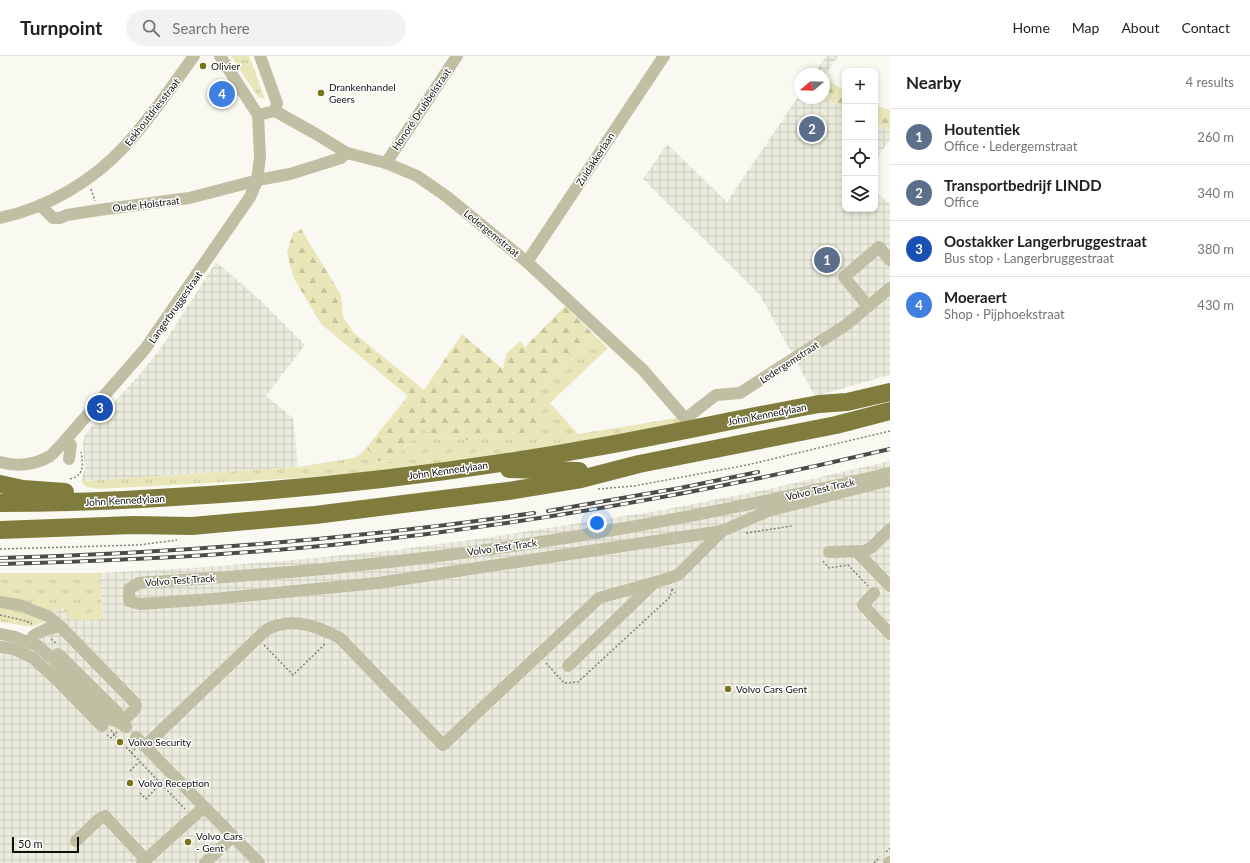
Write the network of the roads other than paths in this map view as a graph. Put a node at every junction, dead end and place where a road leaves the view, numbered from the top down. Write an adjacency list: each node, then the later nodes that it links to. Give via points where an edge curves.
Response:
1 (194, 56): 11 (street, Eekhoutdriesstraat, via 150,117 124,147 99,171 66,193)
2 (220, 56): 7 (street)
3 (260, 56): 6 (street, via 277,103)
4 (457, 56): 9 (street, Honoré Drubbelstraat)
5 (664, 56): 14 (street, Zuidakkerlaan)
6 (275, 111): 7 (street); 8 (street, Ledergemstraat)
7 (258, 115): 10 (street, Langerbruggestraat, via 260,157)
8 (346, 153): 9 (street, Ledergemstraat); 10 (street, via 341,158)
9 (386, 163): 14 (street, Ledergemstraat, via 417,176 446,196)
10 (257, 181): 11 (street, Oude Holstraat, via 189,198 60,218 53,218); 19 (street, Langerbruggestraat, via 240,212 145,349)
11 (40, 205): 12 (street, Eekhoutdriesstraat)
12 (0, 218)
13 (890, 260): 16 (street, via 879,247 844,277)
14 (527, 262): 16 (street, Ledergemstraat, via 643,370 687,421 716,395 740,393 846,325)
15 (890, 288): 16 (street, Ledergemstraat)
16 (868, 306)
17 (890, 392): 23 (highway, John Kennedylaan, via 602,446)
18 (890, 411): 22 (highway, John Kennedylaan, via 836,425)
19 (69, 436): 20 (street); 21 (street, Langerbruggestraat, via 49,456 31,463 23,465)
20 (69, 459)
21 (0, 462)
22 (639, 464): 28 (highway, John Kennedylaan, via 588,470 495,470 409,484 194,503); 29 (highway, John Kennedylaan, via 581,479 508,492 314,515)
23 (445, 471): 26 (highway, via 397,472 277,484 79,494 23,489); 27 (highway, John Kennedylaan, via 234,494)
24 (890, 473): 32 (street, Volvo Test Track, via 705,513 486,550 247,576 139,583 128,588 129,601 140,604 199,600 378,583)
25 (890, 480): 32 (street, Volvo Test Track, via 768,511)
26 (0, 484)
27 (0, 503)
28 (0, 512)
29 (192, 526): 31 (highway, John Kennedylaan, via 133,525); 33 (highway, via 139,536)
30 (890, 529): 34 (street, via 869,549)
31 (0, 530)
32 (722, 531): 36 (street, via 678,575)
33 (0, 540)
34 (857, 552): 35 (street); 37 (street)
35 (824, 554)
36 (655, 583): 46 (street); 49 (street, via 599,598 443,745 340,638 322,628 305,624 276,625 266,630 141,742)
37 (890, 586)
38 (874, 593): 44 (street, via 863,605)
39 (0, 602): 41 (street, via 19,605 48,616)
40 (0, 627): 42 (street)
41 (60, 627): 42 (street); 47 (street, via 135,703 135,709)
42 (37, 633): 47 (street, via 117,712)
43 (0, 634): 47 (street, via 38,646 110,719)
44 (890, 634)
45 (0, 647): 48 (street, via 14,649 33,658)
46 (568, 666)
47 (122, 724)
48 (102, 726)
49 (204, 807): 50 (street); 52 (street)
50 (232, 836): 53 (street); 54 (street)
51 (76, 841): 52 (street, via 105,816)
52 (144, 861)
53 (205, 863)
54 (259, 863)

